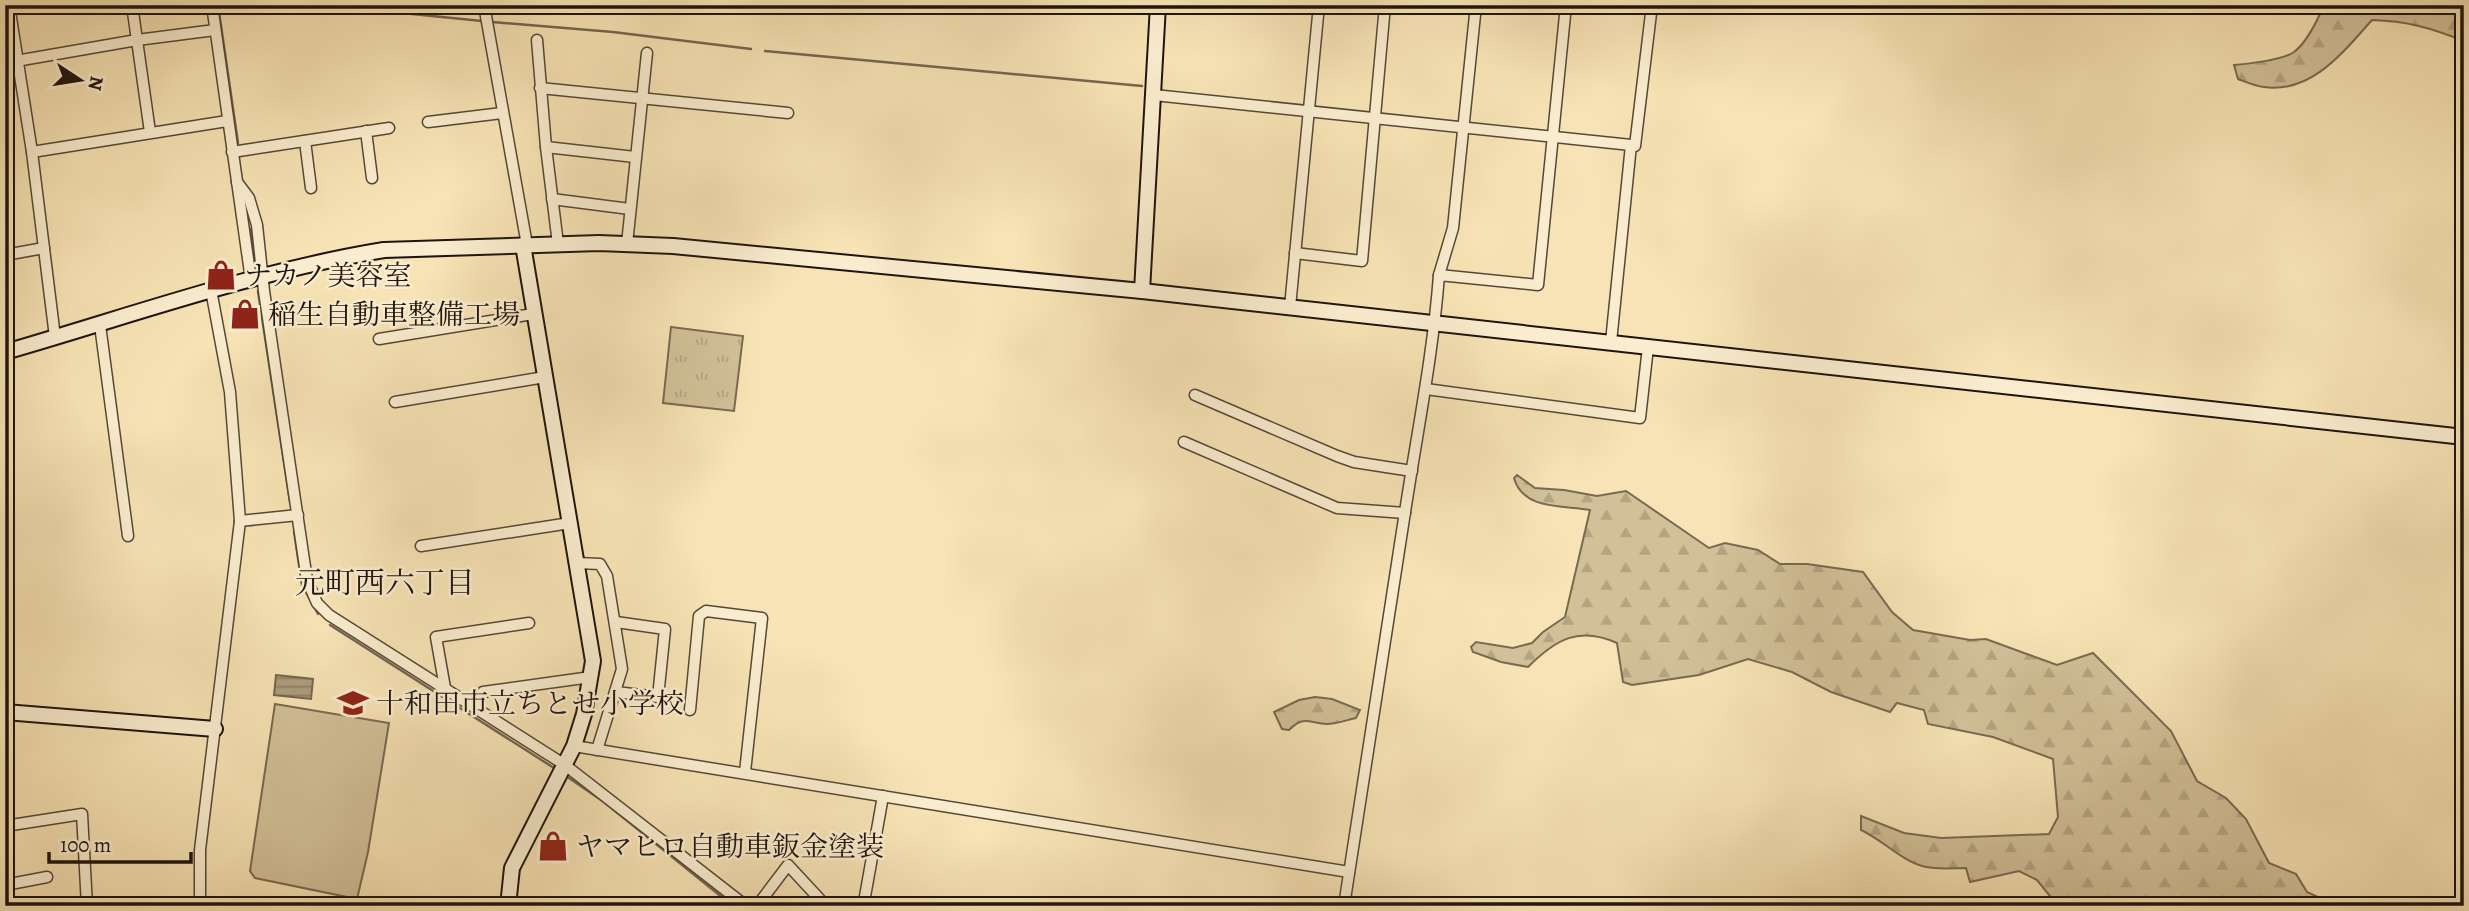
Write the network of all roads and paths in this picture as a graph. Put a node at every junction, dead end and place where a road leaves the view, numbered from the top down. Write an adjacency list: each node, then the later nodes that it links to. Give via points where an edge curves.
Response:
1 (9, 5): 12 (street)
2 (132, 5): 13 (street)
3 (212, 5): 11 (street)
4 (484, 5): 21 (street)
5 (1158, 5): 18 (street)
6 (1319, 5): 20 (street)
7 (1385, 5): 23 (street)
8 (1476, 5): 27 (street)
9 (1566, 5): 30 (street)
10 (1653, 5): 32 (street, via 1635,146)
11 (215, 30): 13 (street); 24 (street)
12 (9, 31): 16 (street)
13 (136, 40): 16 (street); 29 (street)
14 (537, 40): 17 (street)
15 (647, 53): 19 (street)
16 (16, 61): 34 (street)
17 (540, 89): 19 (street); 33 (street)
18 (1154, 95): 20 (street); 50 (street)
19 (642, 99): 22 (street); 36 (street)
20 (1310, 110): 23 (street); 45 (street)
21 (502, 113): 25 (street); 43 (street)
22 (788, 113)
23 (1374, 117): 27 (street); 45 (street, via 1362,261)
24 (227, 121): 29 (street); 35 (street)
25 (428, 122)
26 (389, 128): 28 (street)
27 (1464, 128): 30 (street); 47 (street, via 1453,228)
28 (366, 131): 31 (street); 37 (street)
29 (150, 132): 34 (street)
30 (1553, 136): 32 (street); 47 (street, via 1538,285)
31 (305, 141): 35 (street); 38 (street)
32 (1631, 145): 57 (street)
33 (546, 148): 36 (street); 39 (street)
34 (32, 152): 44 (street)
35 (232, 152): 48 (street)
36 (635, 157): 40 (street)
37 (372, 178)
38 (311, 188)
39 (552, 199): 40 (street); 41 (street)
40 (630, 209): 42 (street)
41 (558, 244): 42 (street); 43 (street)
42 (626, 244): 50 (street)
43 (525, 245): 48 (street, via 384,250); 52 (street)
44 (44, 248): 46 (street); 55 (street)
45 (1295, 253): 51 (street)
46 (5, 255)
47 (1439, 275): 53 (street)
48 (257, 278): 49 (street); 68 (street)
49 (211, 290): 54 (street); 69 (street, via 230,393)
50 (1142, 291): 51 (street)
51 (1290, 307): 53 (street)
52 (533, 314): 56 (street); 60 (street)
53 (1436, 324): 57 (street); 61 (street)
54 (100, 325): 55 (street); 71 (street)
55 (55, 337): 59 (street)
56 (379, 339)
57 (1611, 342): 58 (street)
58 (1648, 347): 61 (street, via 1640,418); 64 (street)
59 (5, 352)
60 (545, 377): 63 (street); 70 (street)
61 (1426, 389): 66 (street)
62 (1195, 395): 66 (street, via 1354,462)
63 (395, 402)
64 (2464, 437)
65 (1184, 442): 67 (street, via 1337,508)
66 (1412, 471): 67 (street)
67 (1405, 513): 89 (street)
68 (298, 515): 69 (street); 77 (street, via 307,580 323,611)
69 (240, 521): 82 (street)
70 (570, 523): 72 (street); 73 (street)
71 (128, 536)
72 (421, 546)
73 (577, 563): 74 (street, via 600,564 607,576); 76 (street, via 591,642)
74 (616, 622): 78 (street, via 622,669); 78 (street, via 665,629 658,697)
75 (529, 623): 77 (street, via 436,637)
76 (591, 677): 79 (street, via 483,692); 83 (street)
77 (445, 688): 79 (street)
78 (616, 692): 84 (street)
79 (477, 708): 85 (street)
80 (690, 710): 86 (street, via 699,616 706,611 762,618)
81 (5, 712): 82 (street)
82 (215, 729): 94 (street, via 200,850)
83 (574, 746): 84 (street); 85 (street)
84 (597, 750): 86 (street)
85 (565, 765): 95 (street, via 512,869); 96 (street)
86 (745, 772): 87 (street)
87 (883, 796): 89 (street); 92 (street)
88 (5, 826): 93 (street, via 82,814)
89 (1349, 872): 99 (street)
90 (47, 877): 91 (street)
91 (5, 885)
92 (864, 902)
93 (87, 906)
94 (200, 906)
95 (508, 906)
96 (746, 906)
97 (757, 906): 98 (street, via 788,865)
98 (826, 906)
99 (1344, 906)

